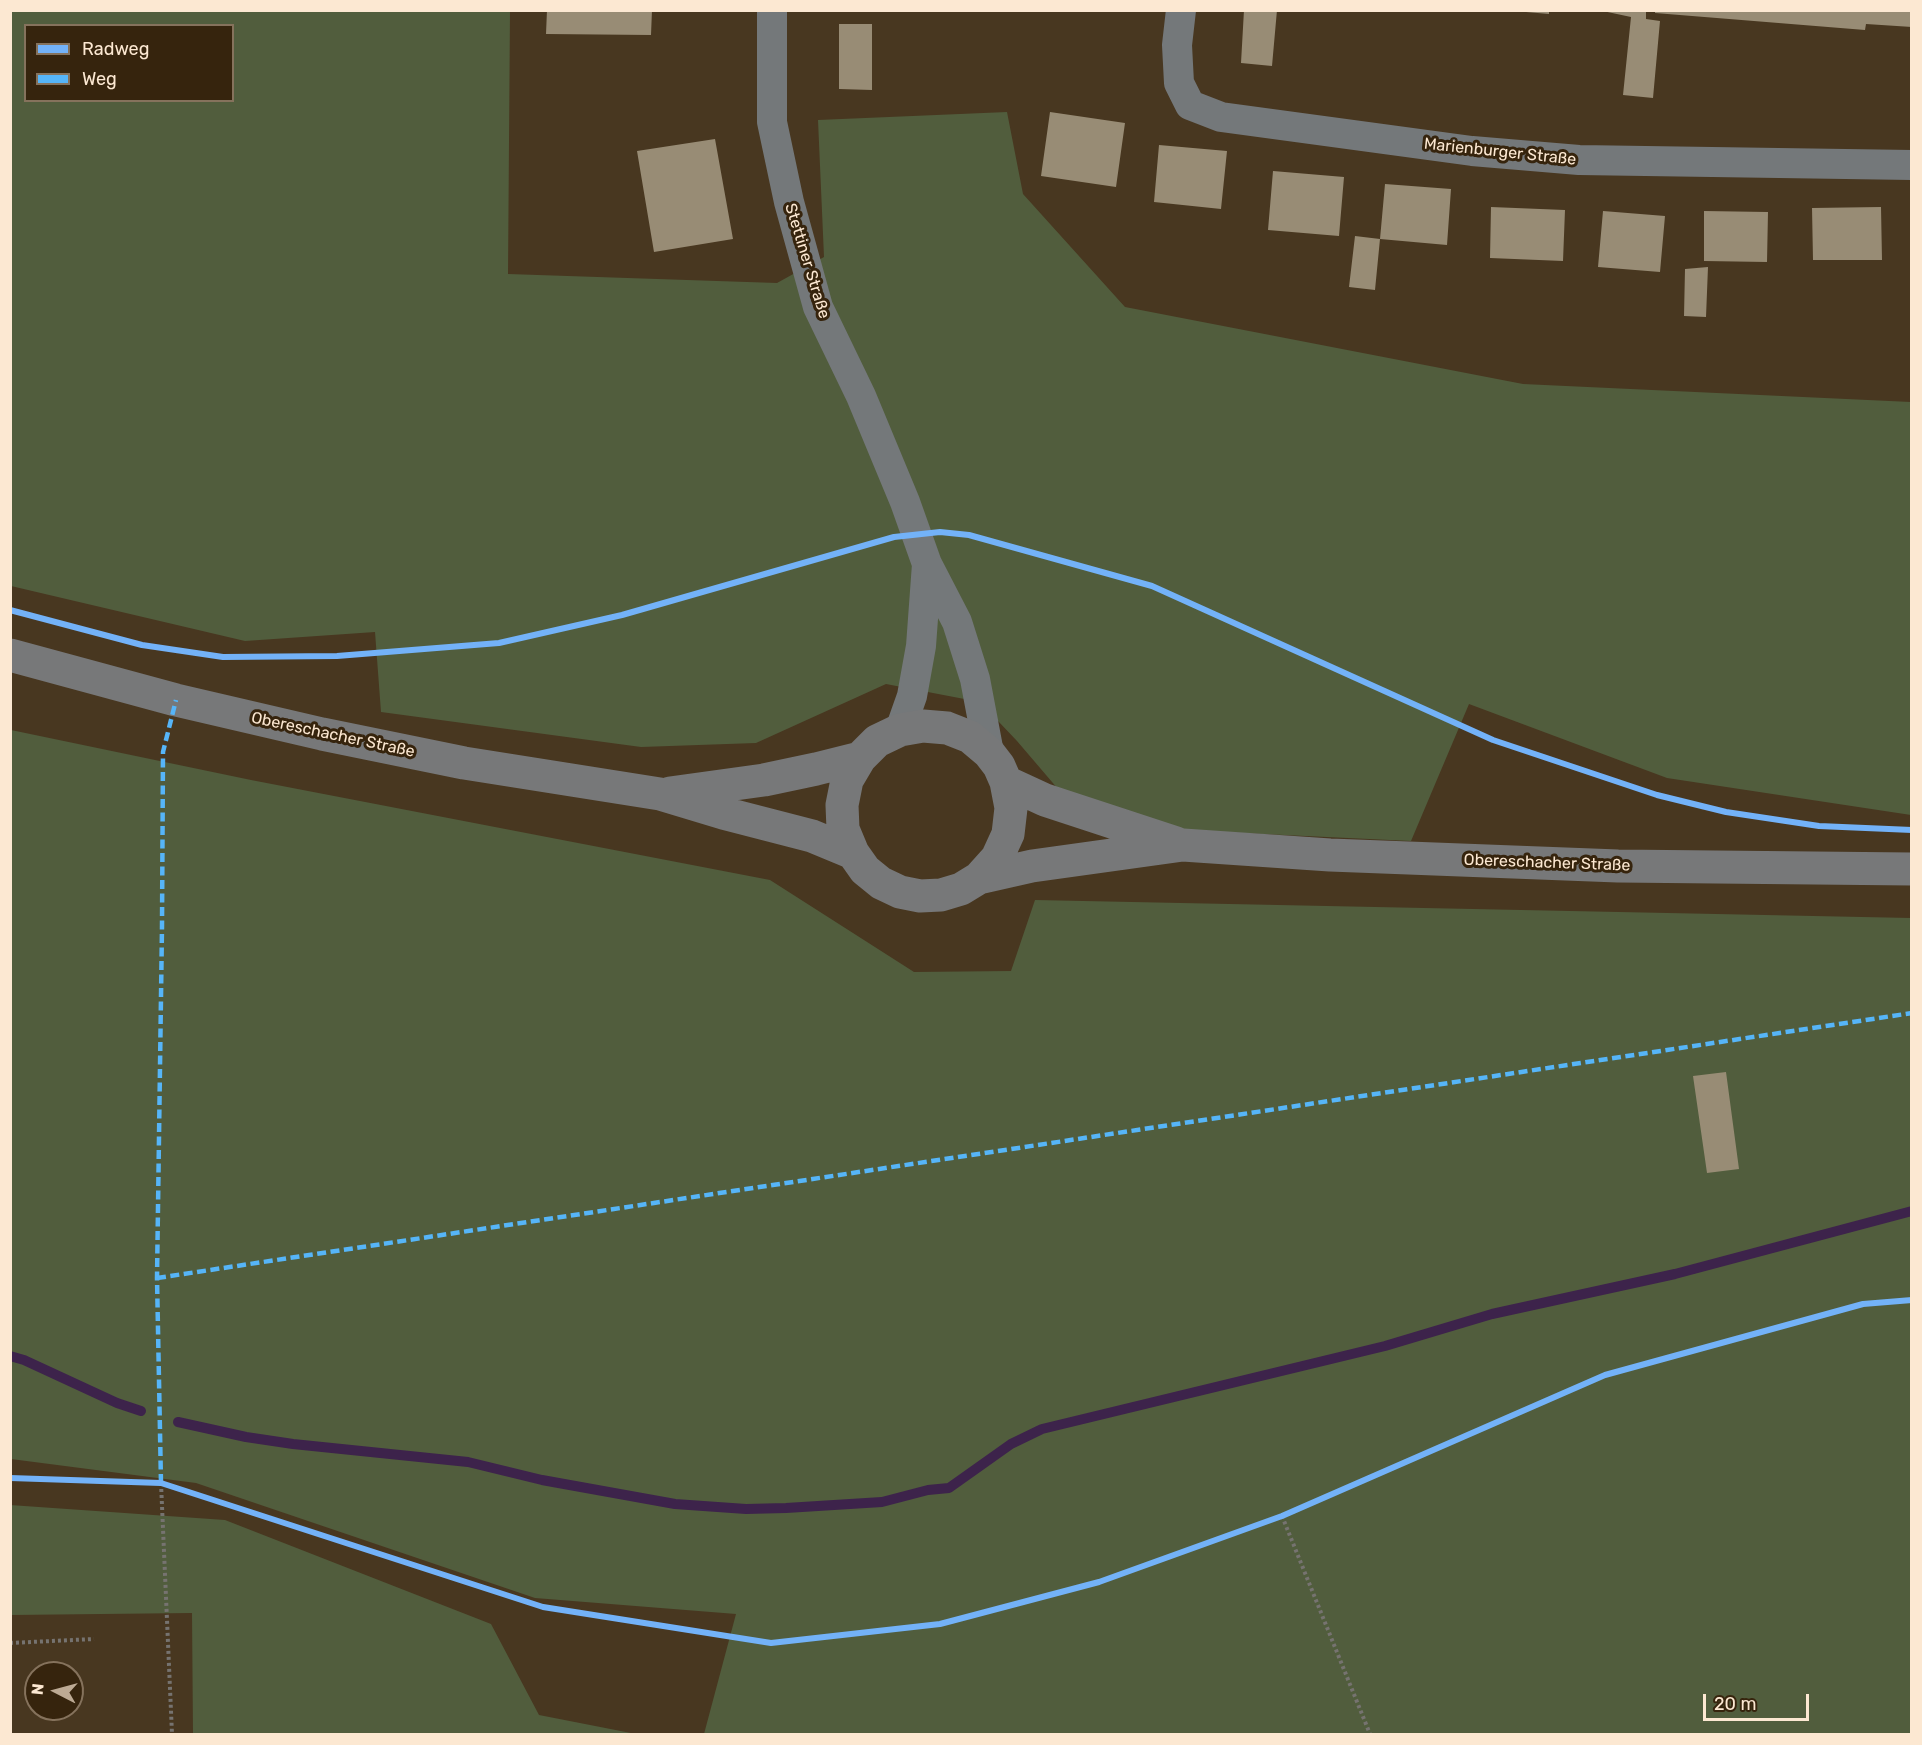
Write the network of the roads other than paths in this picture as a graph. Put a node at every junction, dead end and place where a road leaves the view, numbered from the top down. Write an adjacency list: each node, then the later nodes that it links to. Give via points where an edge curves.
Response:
1 (772, 10): 4 (street, Stettiner Straße, via 772,122 818,307 865,406)
2 (1181, 10): 3 (street, Marienburger Straße, via 1177,45 1179,83 1190,105 1221,117 1472,151 1579,160)
3 (1911, 165)
4 (927, 564): 6 (street, Stettiner Straße, via 921,646 912,696); 7 (street, Stettiner Straße, via 957,622 975,679)
5 (10, 655): 10 (main road, Obereschacher Straße, via 322,734 464,763)
6 (900, 730): 7 (main road, via 923,726 947,728 970,737); 8 (main road, via 877,741)
7 (989, 753): 9 (main road)
8 (860, 758): 10 (main road, Obereschacher Straße, via 764,780); 12 (main road, via 847,780 842,805 843,830)
9 (1006, 782): 11 (main road, Obereschacher Straße, via 1045,800); 14 (main road, via 1011,808 1008,834 997,858)
10 (660, 794): 12 (main road, Obereschacher Straße, via 812,836)
11 (1183, 845): 13 (main road, Obereschacher Straße, via 1618,866); 14 (main road, Obereschacher Straße, via 1032,866)
12 (853, 853): 14 (main road, via 881,883 920,896 961,889)
13 (1911, 869)
14 (979, 878)

